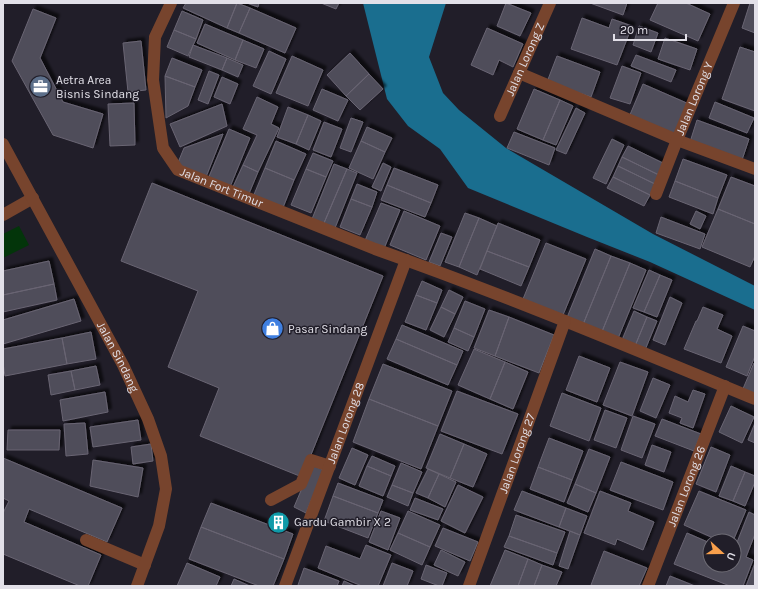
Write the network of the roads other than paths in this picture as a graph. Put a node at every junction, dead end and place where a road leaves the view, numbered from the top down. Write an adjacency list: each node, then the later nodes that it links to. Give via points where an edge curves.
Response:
1 (171, 3): 12 (street, Jalan Fort Timur, via 155,37 153,80 163,148 178,170)
2 (550, 3): 4 (street, Jalan Lorong Z)
3 (734, 3): 6 (street, Jalan Lorong Y)
4 (520, 73): 5 (street, Jalan Lorong Z); 6 (street)
5 (500, 116)
6 (677, 140): 8 (street); 9 (street, Jalan Lorong Y)
7 (3, 144): 10 (street, Jalan Sindang)
8 (755, 169)
9 (656, 194)
10 (33, 198): 11 (street); 19 (street, Jalan Sindang, via 123,365 148,419 161,456 166,489 159,526)
11 (3, 215)
12 (406, 260): 13 (street, Jalan Fort Timur); 16 (street, Jalan Lorong 28)
13 (565, 321): 14 (street, Jalan Fort Timur); 22 (street, Jalan Lorong 27)
14 (725, 386): 15 (street, Jalan Fort Timur); 23 (street, Jalan Lorong 26)
15 (755, 399)
16 (330, 466): 17 (street, via 311,460 301,484); 21 (street, Jalan Lorong 28)
17 (271, 500)
18 (86, 540): 19 (street)
19 (145, 565): 20 (street, Jalan Sindang)
20 (137, 586)
21 (285, 586)
22 (469, 586)
23 (648, 586)

